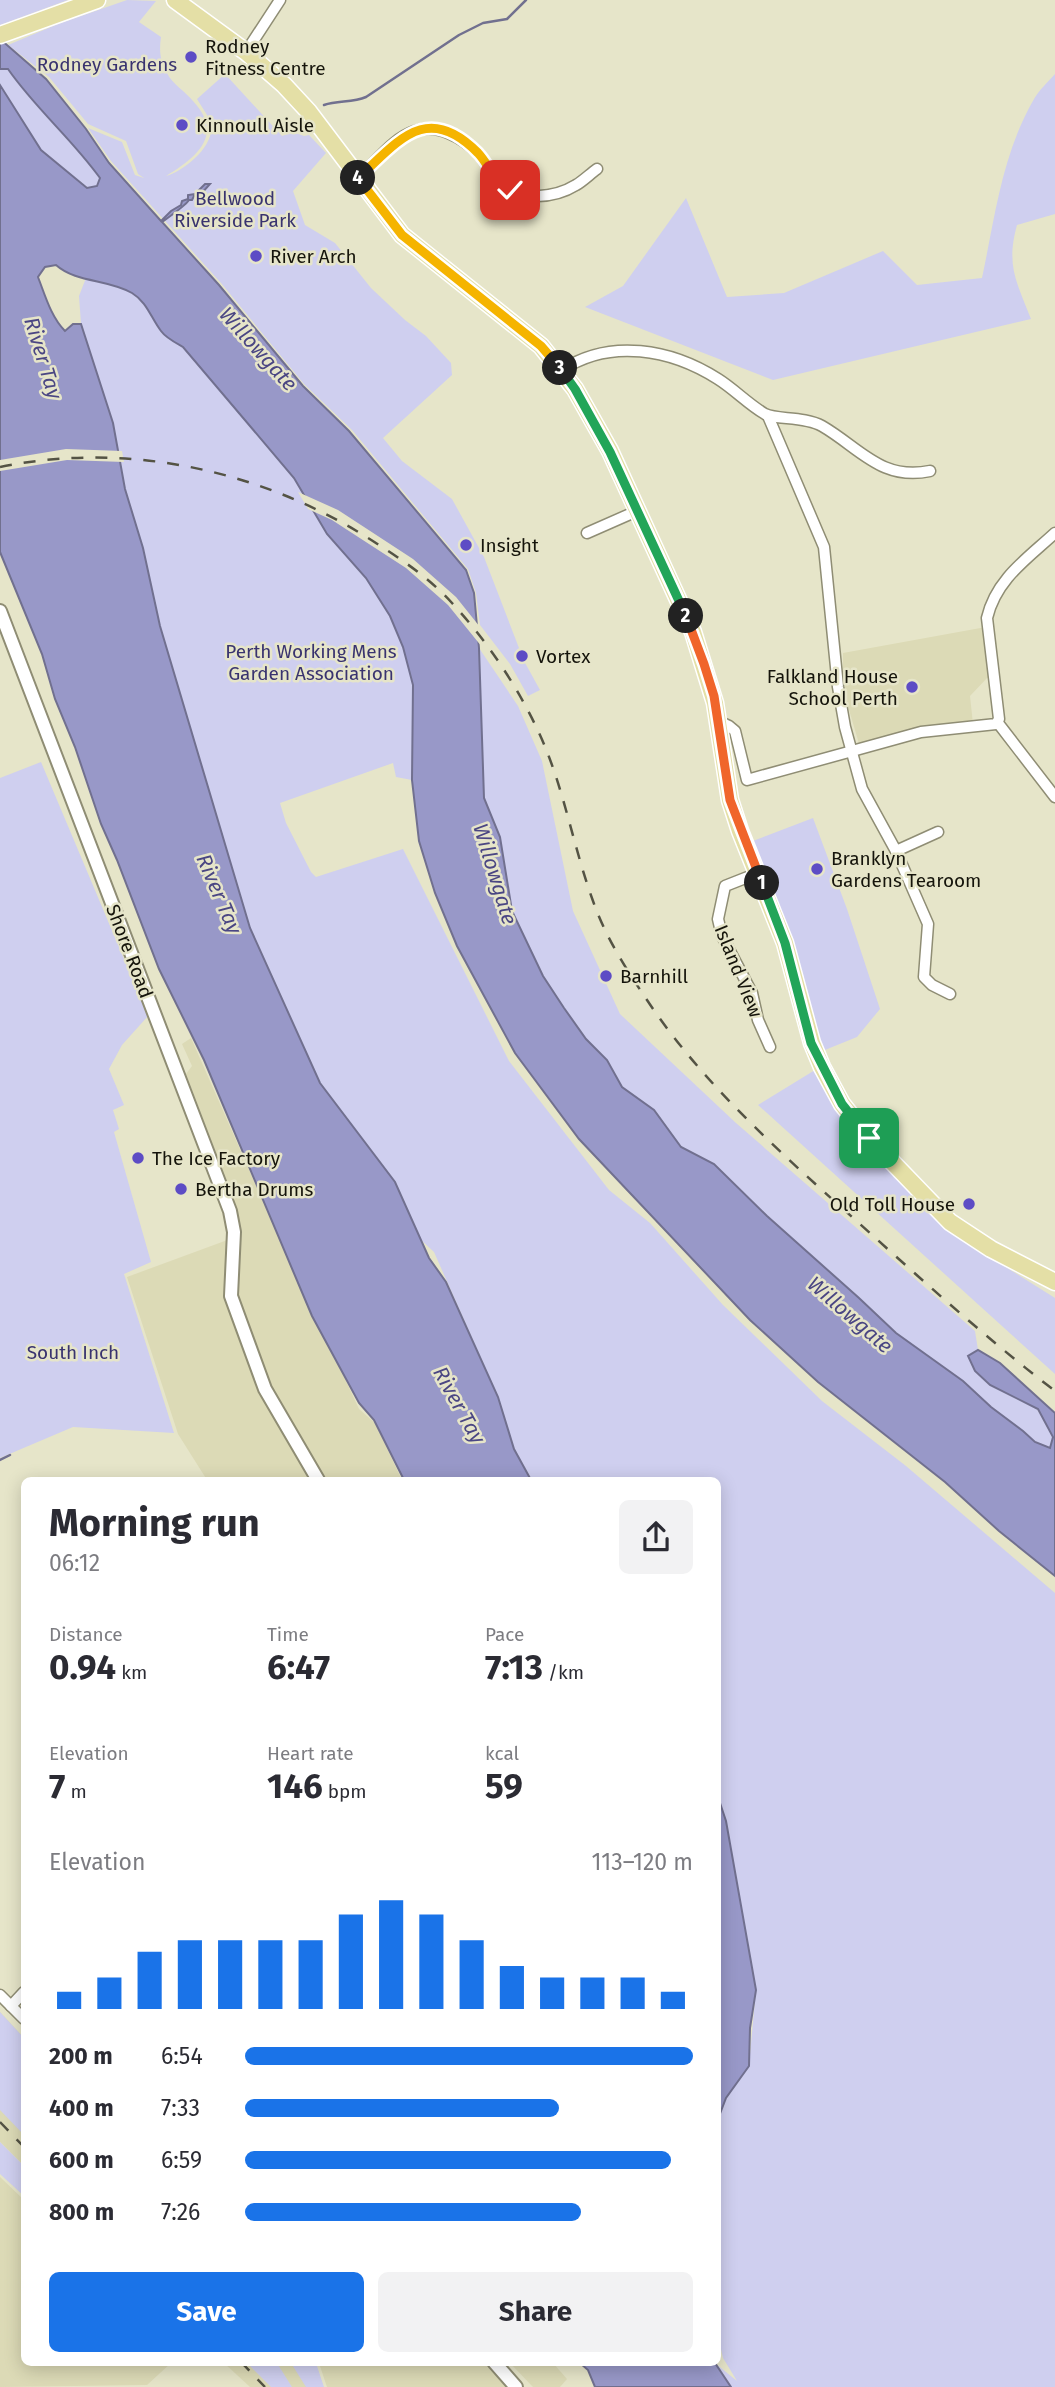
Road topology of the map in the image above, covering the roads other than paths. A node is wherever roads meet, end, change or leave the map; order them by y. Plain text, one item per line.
1 (97, 0) edge
2 (175, 0) edge
3 (280, 0) edge
4 (0, 35) edge
5 (246, 52) junction
6 (597, 169) dead end
7 (358, 178) junction
8 (562, 370) junction
9 (768, 416) junction
10 (930, 471) dead end
11 (637, 511) junction
12 (587, 533) dead end
13 (1055, 533) edge
14 (0, 611) edge
15 (719, 722) junction
16 (998, 723) junction
17 (852, 752) junction
18 (1055, 797) edge
19 (938, 832) dead end
20 (896, 851) junction
21 (758, 873) junction
22 (950, 994) dead end
23 (770, 1047) dead end
24 (1055, 1282) edge
25 (316, 1477) edge
26 (0, 1995) edge
27 (21, 1995) edge
28 (11, 2006) junction
29 (21, 2017) edge
30 (498, 2366) edge
31 (516, 2387) edge

1 - 4 main road
2 - 5 main road
3 - 5 street
5 - 7 main road
6 - 7 street
7 - 8 main road
8 - 9 street
8 - 11 main road
9 - 10 street
9 - 17 street
11 - 12 street
11 - 15 main road
13 - 16 street
14 - 25 street, Shore Road
15 - 17 street
15 - 21 main road
16 - 17 street
16 - 18 street
17 - 20 street
19 - 20 street
20 - 22 street
21 - 23 street, Island View
21 - 24 main road
26 - 28 street
27 - 28 street
28 - 29 street
30 - 31 street

